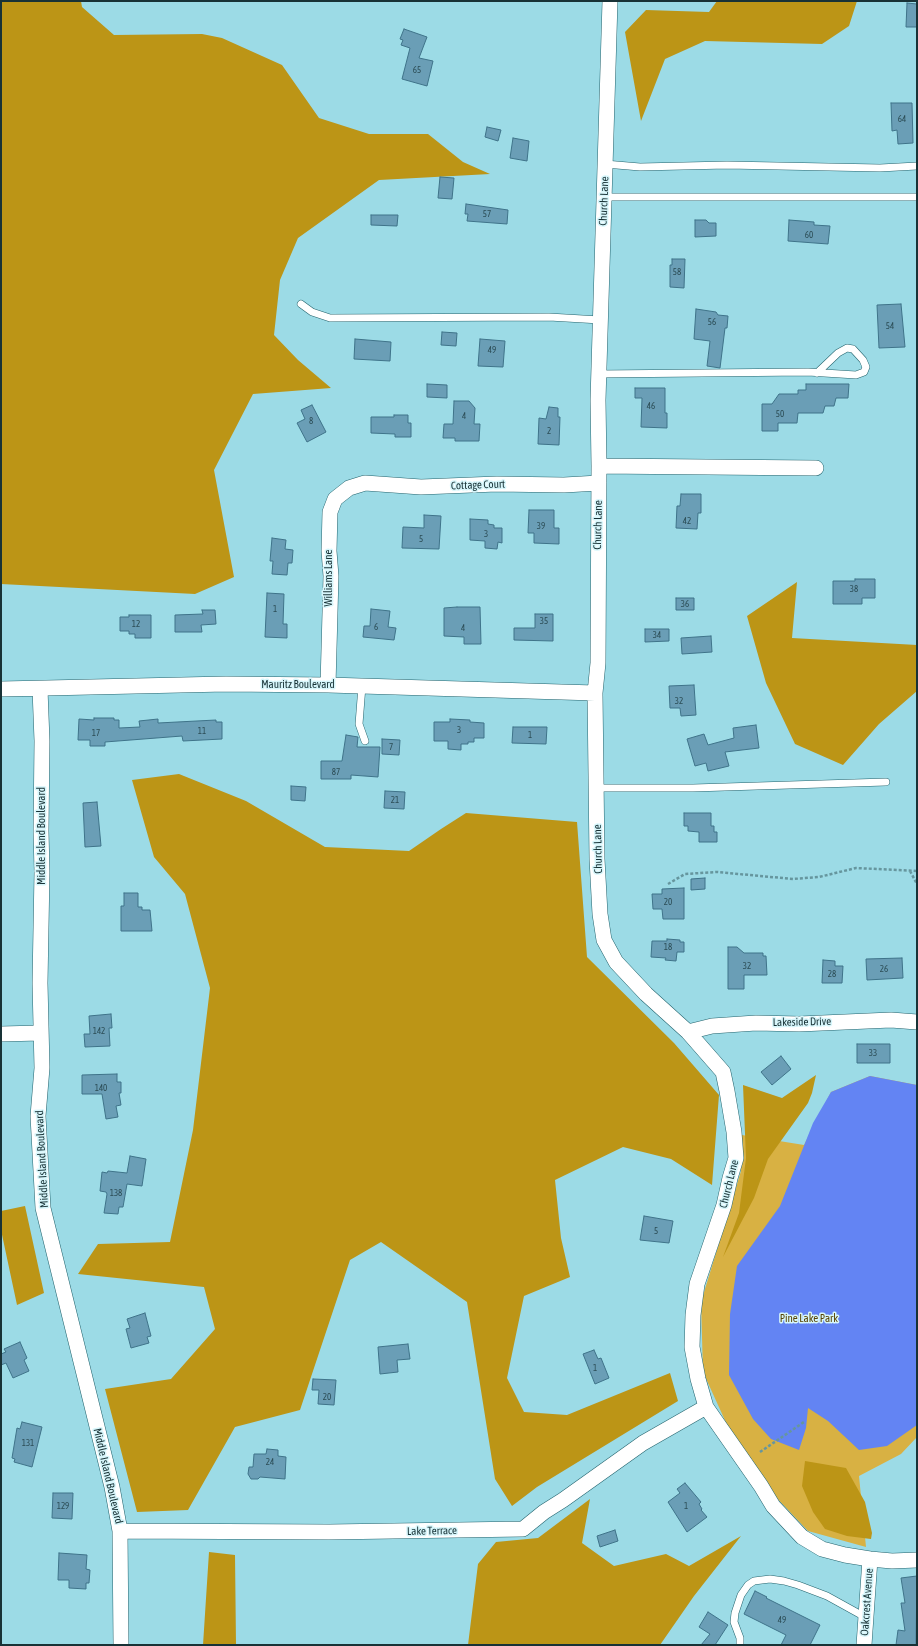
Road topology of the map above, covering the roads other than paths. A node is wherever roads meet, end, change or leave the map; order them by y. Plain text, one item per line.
1 (610, 1) edge
2 (605, 164) junction
3 (917, 166) edge
4 (604, 197) junction
5 (917, 197) edge
6 (301, 304) dead end
7 (600, 320) junction
8 (818, 372) junction
9 (599, 374) junction
10 (599, 466) junction
11 (816, 468) dead end
12 (599, 483) junction
13 (358, 485) joint
14 (328, 685) junction
15 (362, 686) junction
16 (1, 689) edge
17 (40, 689) junction
18 (595, 693) junction
19 (365, 741) dead end
20 (886, 782) dead end
21 (597, 788) junction
22 (917, 1022) edge
23 (688, 1032) junction
24 (40, 1033) junction
25 (1, 1034) edge
26 (706, 1406) junction
27 (120, 1531) junction
28 (870, 1559) junction
29 (917, 1560) edge
30 (865, 1617) junction
31 (121, 1645) edge
32 (740, 1645) edge
33 (864, 1645) edge

1 - 2 street, Church Lane
2 - 3 lane
2 - 4 street, Church Lane
4 - 5 lane
4 - 7 street, Church Lane
6 - 7 lane
7 - 9 street, Church Lane
8 - 8 lane
8 - 9 lane
9 - 10 street, Church Lane
10 - 11 street
10 - 12 street, Church Lane
12 - 13 street, Cottage Court
12 - 18 street, Church Lane
13 - 14 street, Williams Lane
14 - 15 street, Mauritz Boulevard
14 - 17 street, Mauritz Boulevard
15 - 18 street, Mauritz Boulevard
15 - 19 lane
16 - 17 street, Mauritz Boulevard
17 - 24 street, Middle Island Boulevard
18 - 21 street, Church Lane
20 - 21 lane
21 - 23 street, Church Lane
22 - 23 street, Lakeside Drive
23 - 26 street, Church Lane
24 - 25 street
24 - 27 street, Middle Island Boulevard
26 - 27 street, Lake Terrace
26 - 28 street, Church Lane
27 - 31 street, Middle Island Boulevard
28 - 29 street, Church Lane
28 - 30 street, Oakcrest Avenue
30 - 32 lane
30 - 33 street, Oakcrest Avenue

